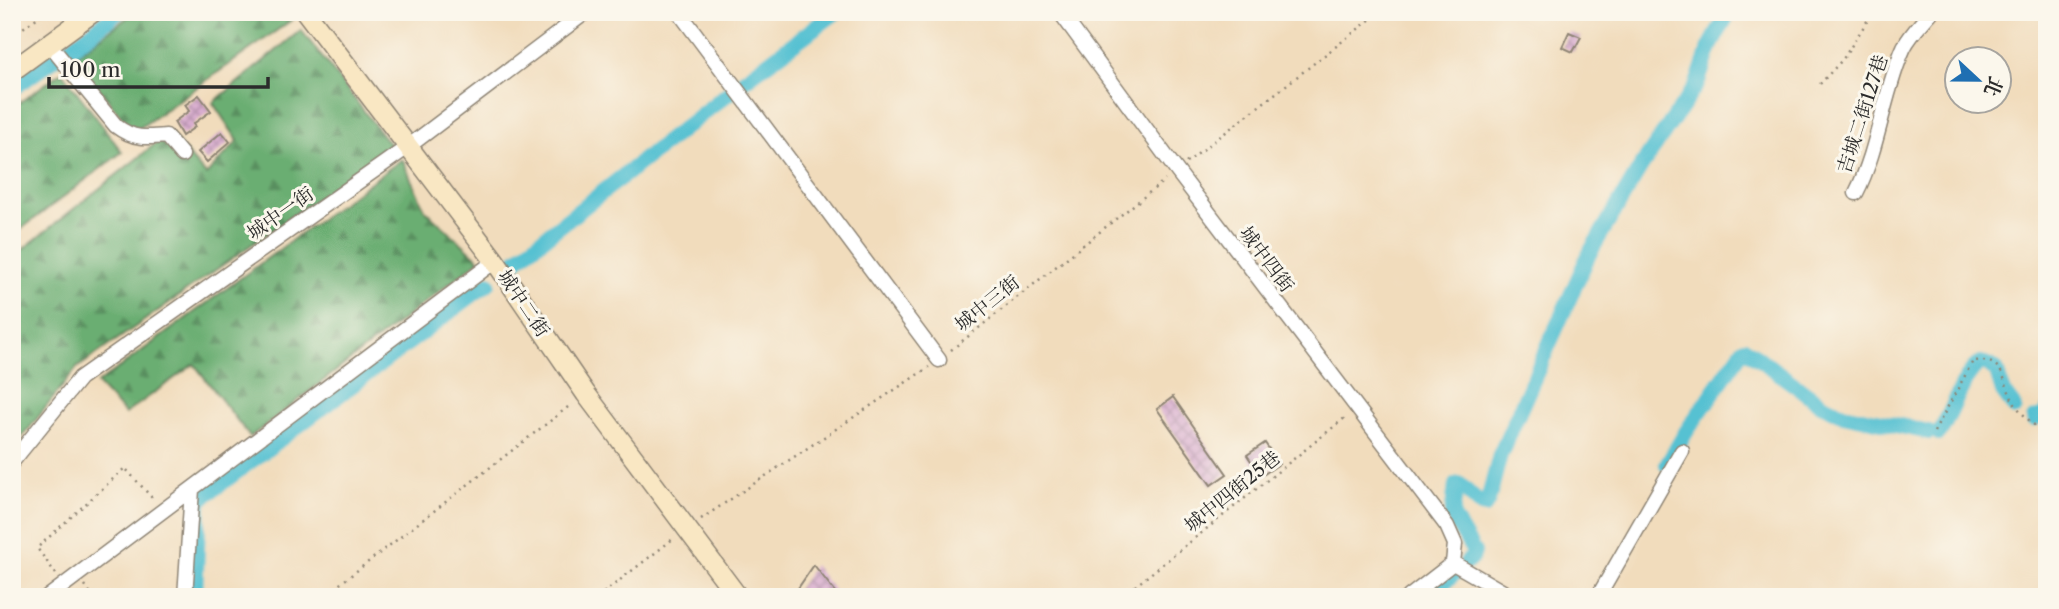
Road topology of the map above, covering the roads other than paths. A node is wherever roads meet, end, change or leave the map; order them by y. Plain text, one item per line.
1 (93, 12) edge
2 (306, 12) edge
3 (586, 12) edge
4 (679, 12) edge
5 (1060, 12) edge
6 (1931, 12) edge
7 (49, 44) junction
8 (12, 71) edge
9 (409, 146) junction
10 (181, 155) dead end
11 (1856, 193) dead end
12 (495, 261) junction
13 (939, 360) road end
14 (1682, 451) dead end
15 (12, 462) edge
16 (192, 488) junction
17 (1453, 563) junction
18 (48, 597) edge
19 (185, 597) edge
20 (738, 597) edge
21 (1409, 597) edge
22 (1511, 597) edge
23 (1598, 597) edge

1 - 7 street
2 - 9 street, 城中二街
3 - 9 street, 城中一街
4 - 13 street
5 - 17 street, 城中四街
6 - 11 street, 吉城二街127巷
7 - 8 street
7 - 10 street
9 - 12 street, 城中二街
9 - 15 street, 城中一街
12 - 16 street
12 - 20 street, 城中二街
14 - 23 street
16 - 18 street
16 - 19 street
17 - 21 street
17 - 22 street

